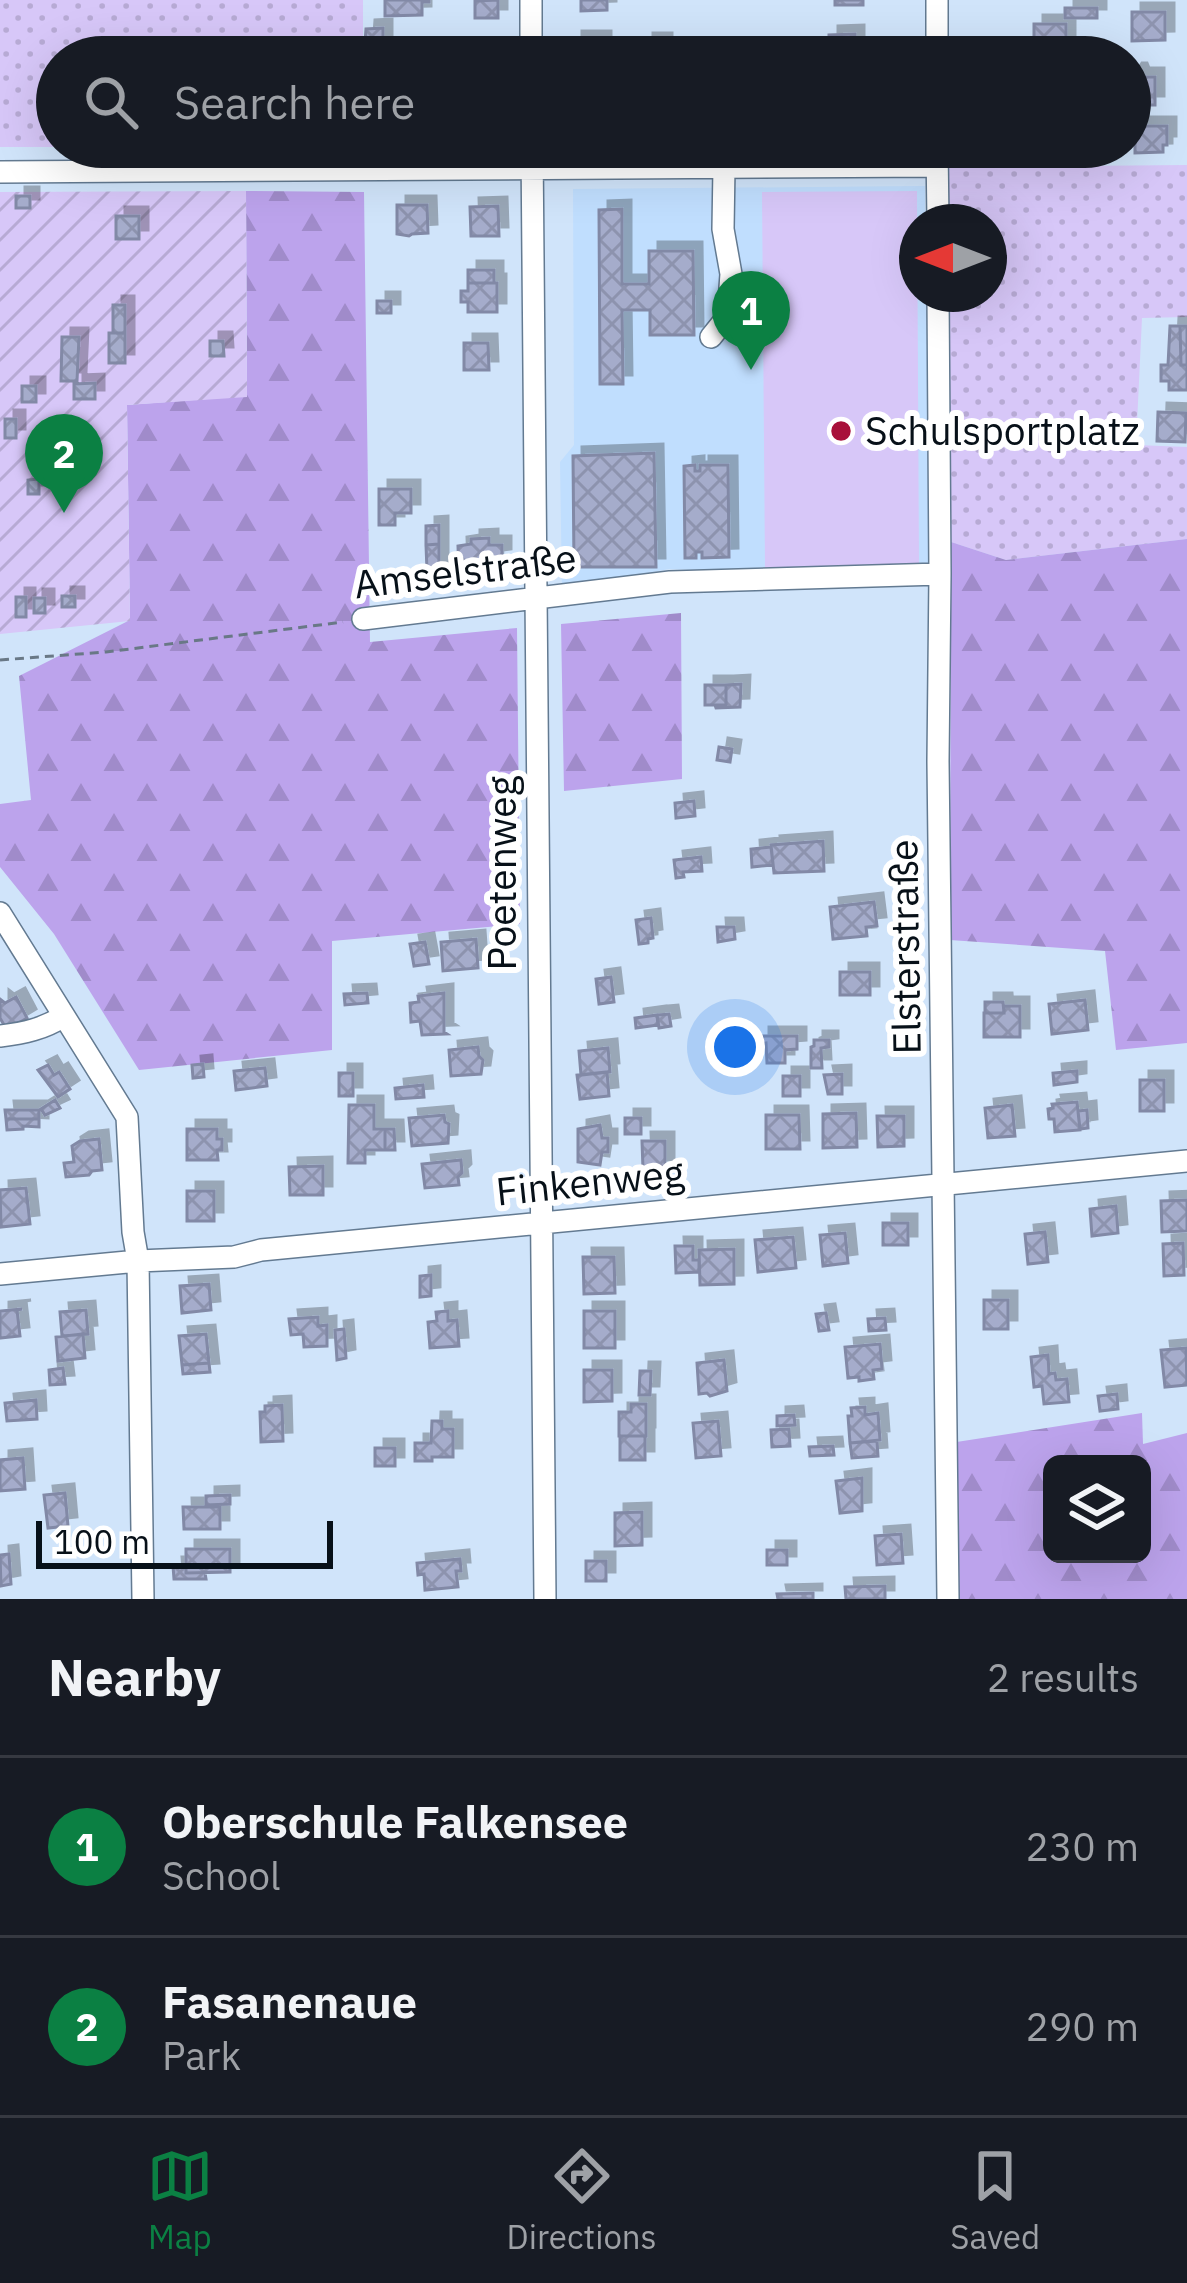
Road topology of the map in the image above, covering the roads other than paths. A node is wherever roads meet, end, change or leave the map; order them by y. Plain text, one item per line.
1 (531, 0) edge
2 (937, 0) edge
3 (531, 36) edge
4 (937, 36) edge
5 (152, 168) edge
6 (532, 168) edge
7 (724, 168) edge
8 (937, 168) edge
9 (0, 172) edge
10 (938, 204) edge
11 (938, 312) edge
12 (710, 337) dead end
13 (940, 574) junction
14 (536, 599) junction
15 (363, 619) road end
16 (0, 913) edge
17 (64, 1016) junction
18 (0, 1036) edge
19 (1187, 1161) edge
20 (944, 1184) junction
21 (540, 1223) junction
22 (138, 1261) junction
23 (0, 1274) edge
24 (143, 1599) edge
25 (545, 1599) edge
26 (948, 1599) edge

1 - 3 street
2 - 4 street
5 - 9 street
6 - 14 street, Poetenweg
7 - 12 street
8 - 10 street
11 - 13 street, Elsterstraße
13 - 14 street, Amselstraße
13 - 20 street, Elsterstraße
14 - 15 street, Amselstraße
14 - 21 street, Poetenweg
16 - 17 street
17 - 18 street
17 - 22 street
19 - 20 street, Finkenweg
20 - 21 street, Finkenweg
20 - 26 street, Elsterstraße
21 - 22 street, Finkenweg
21 - 25 street, Poetenweg
22 - 23 street, Finkenweg
22 - 24 street

